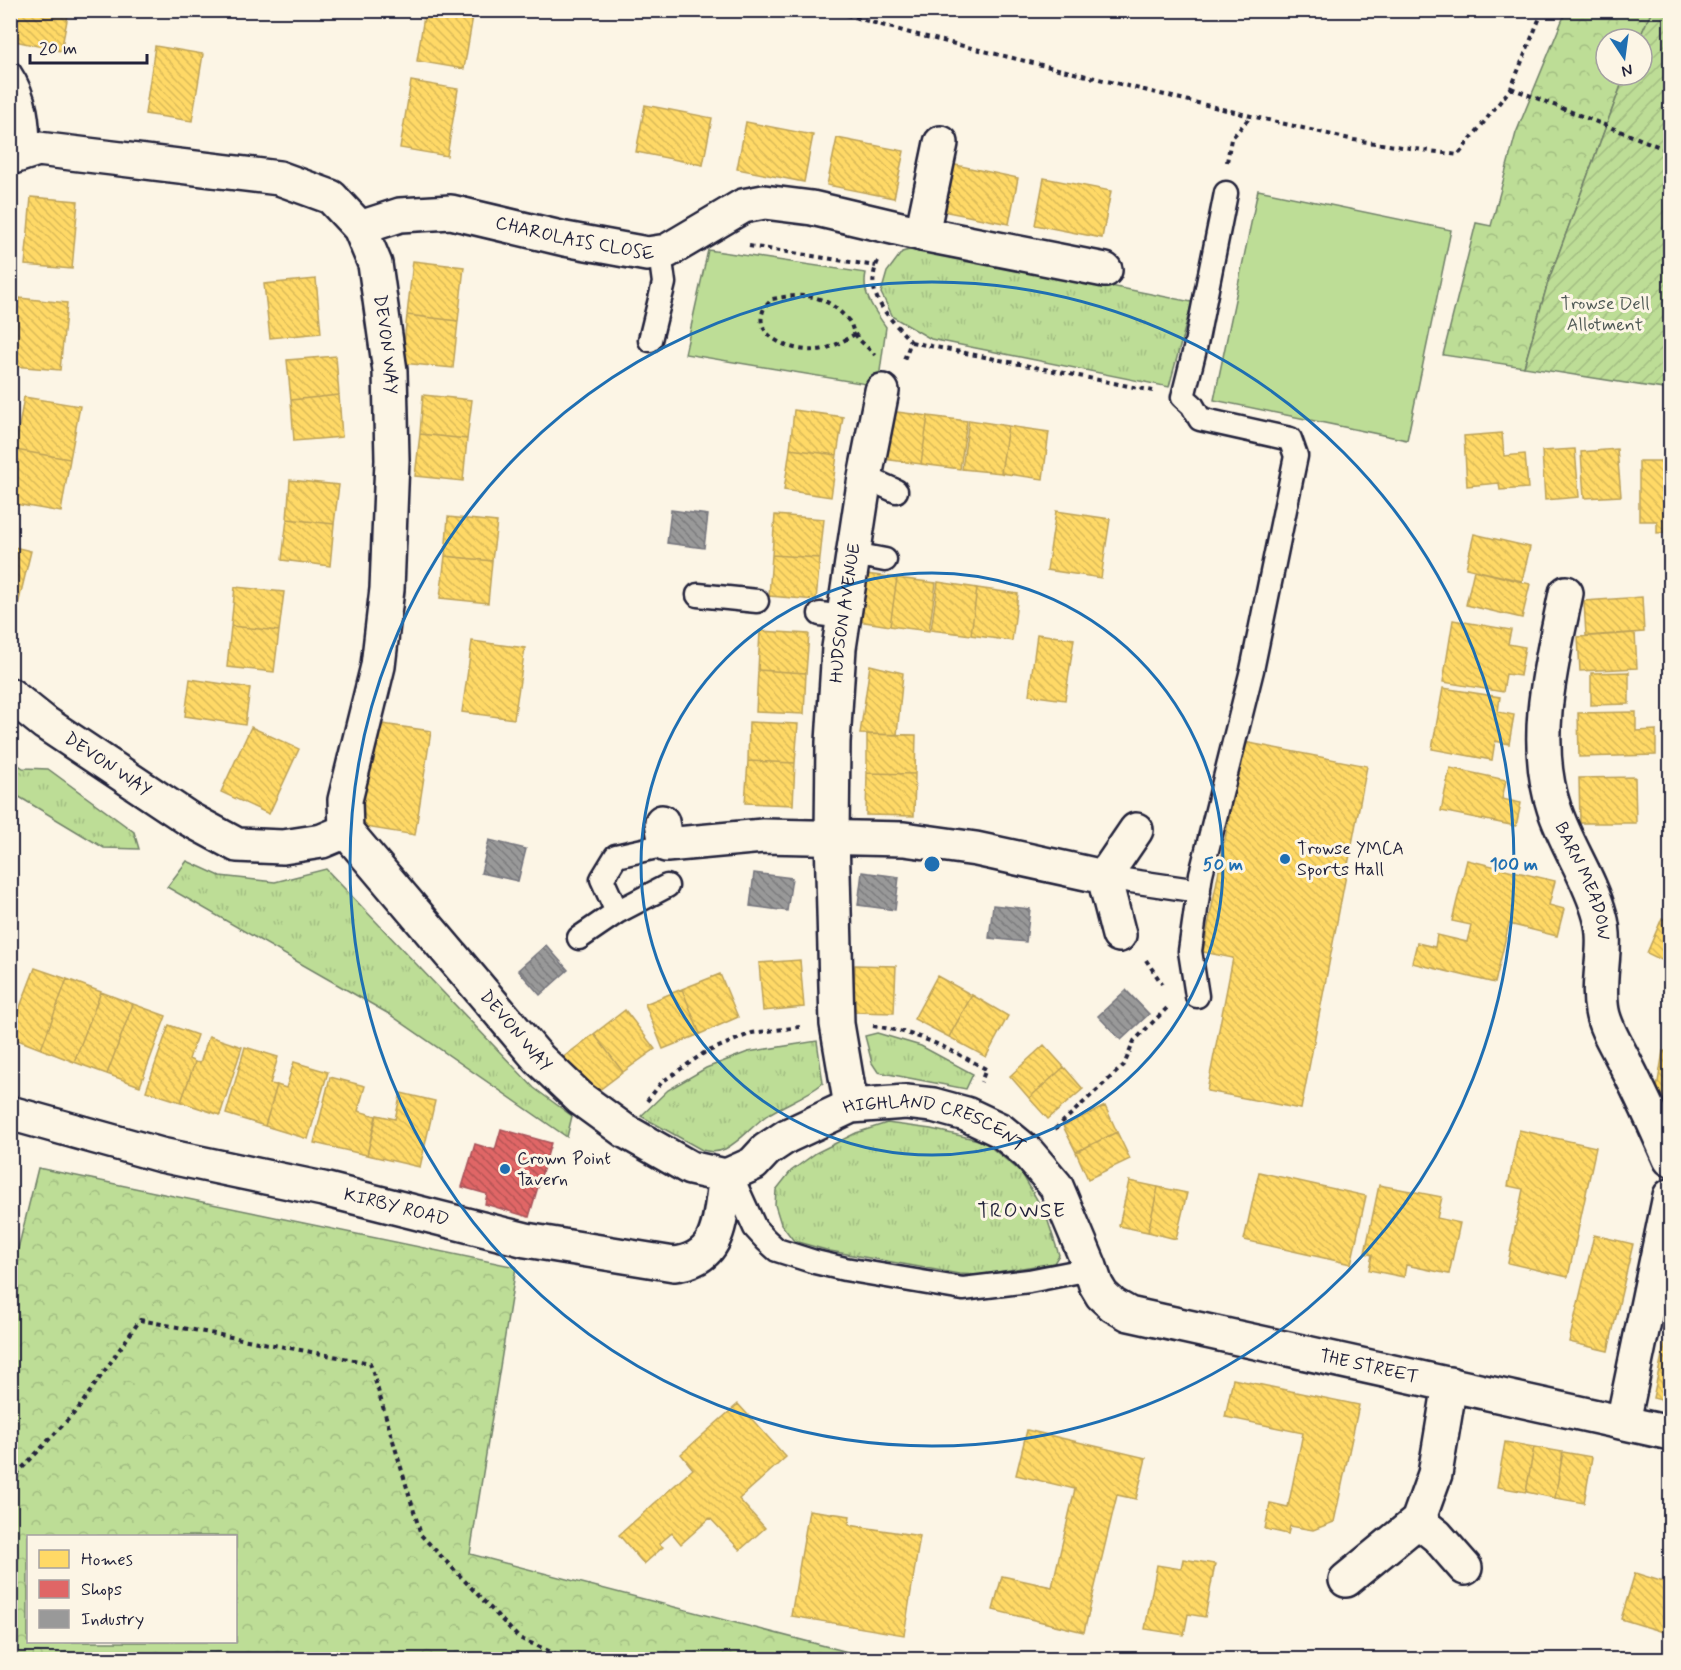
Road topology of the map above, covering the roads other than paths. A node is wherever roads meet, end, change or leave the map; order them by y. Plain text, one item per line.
1 (10, 74) edge
2 (941, 143) dead end
3 (20, 155) edge
4 (1226, 193) road end
5 (360, 228) junction
6 (922, 234) junction
7 (660, 253) junction
8 (1105, 270) dead end
9 (650, 340) dead end
10 (882, 391) road end
11 (865, 477) junction
12 (896, 491) dead end
13 (1566, 593) dead end
14 (698, 595) dead end
15 (757, 601) dead end
16 (10, 695) edge
17 (1136, 830) dead end
18 (346, 831) junction
19 (664, 833) joint
20 (832, 836) junction
21 (1104, 877) junction
22 (667, 886) dead end
23 (1198, 891) junction
24 (617, 912) junction
25 (1119, 936) road end
26 (579, 938) dead end
27 (1197, 996) dead end
28 (851, 1106) junction
29 (10, 1113) edge
30 (1671, 1159) edge
31 (729, 1176) junction
32 (1671, 1196) edge
33 (1090, 1267) junction
34 (1450, 1384) junction
35 (1623, 1422) junction
36 (1671, 1433) edge
37 (1418, 1521) junction
38 (1465, 1568) dead end
39 (1346, 1580) dead end

1 - 3 lane
2 - 6 street
3 - 5 street, DEVON WAY
4 - 23 lane
5 - 7 street, CHAROLAIS CLOSE
5 - 18 street, DEVON WAY
6 - 7 street, CHAROLAIS CLOSE
6 - 8 street, CHAROLAIS CLOSE
7 - 9 lane
10 - 11 street, HUDSON AVENUE
11 - 12 lane
11 - 20 street, HUDSON AVENUE
13 - 30 street, BARN MEADOW
14 - 15 lane
16 - 18 street, DEVON WAY
17 - 21 street
18 - 31 street, DEVON WAY
19 - 20 street
19 - 24 lane
20 - 21 street
20 - 28 street, HUDSON AVENUE
21 - 23 lane
21 - 25 street
22 - 24 lane
23 - 27 lane
24 - 26 lane
28 - 31 street, HIGHLAND CRESCENT
28 - 33 street, HIGHLAND CRESCENT
29 - 31 street, KIRBY ROAD
31 - 33 lane
32 - 35 street
33 - 34 street, THE STREET
34 - 35 street, THE STREET
34 - 37 street
35 - 36 street, THE STREET
37 - 38 street
37 - 39 street

